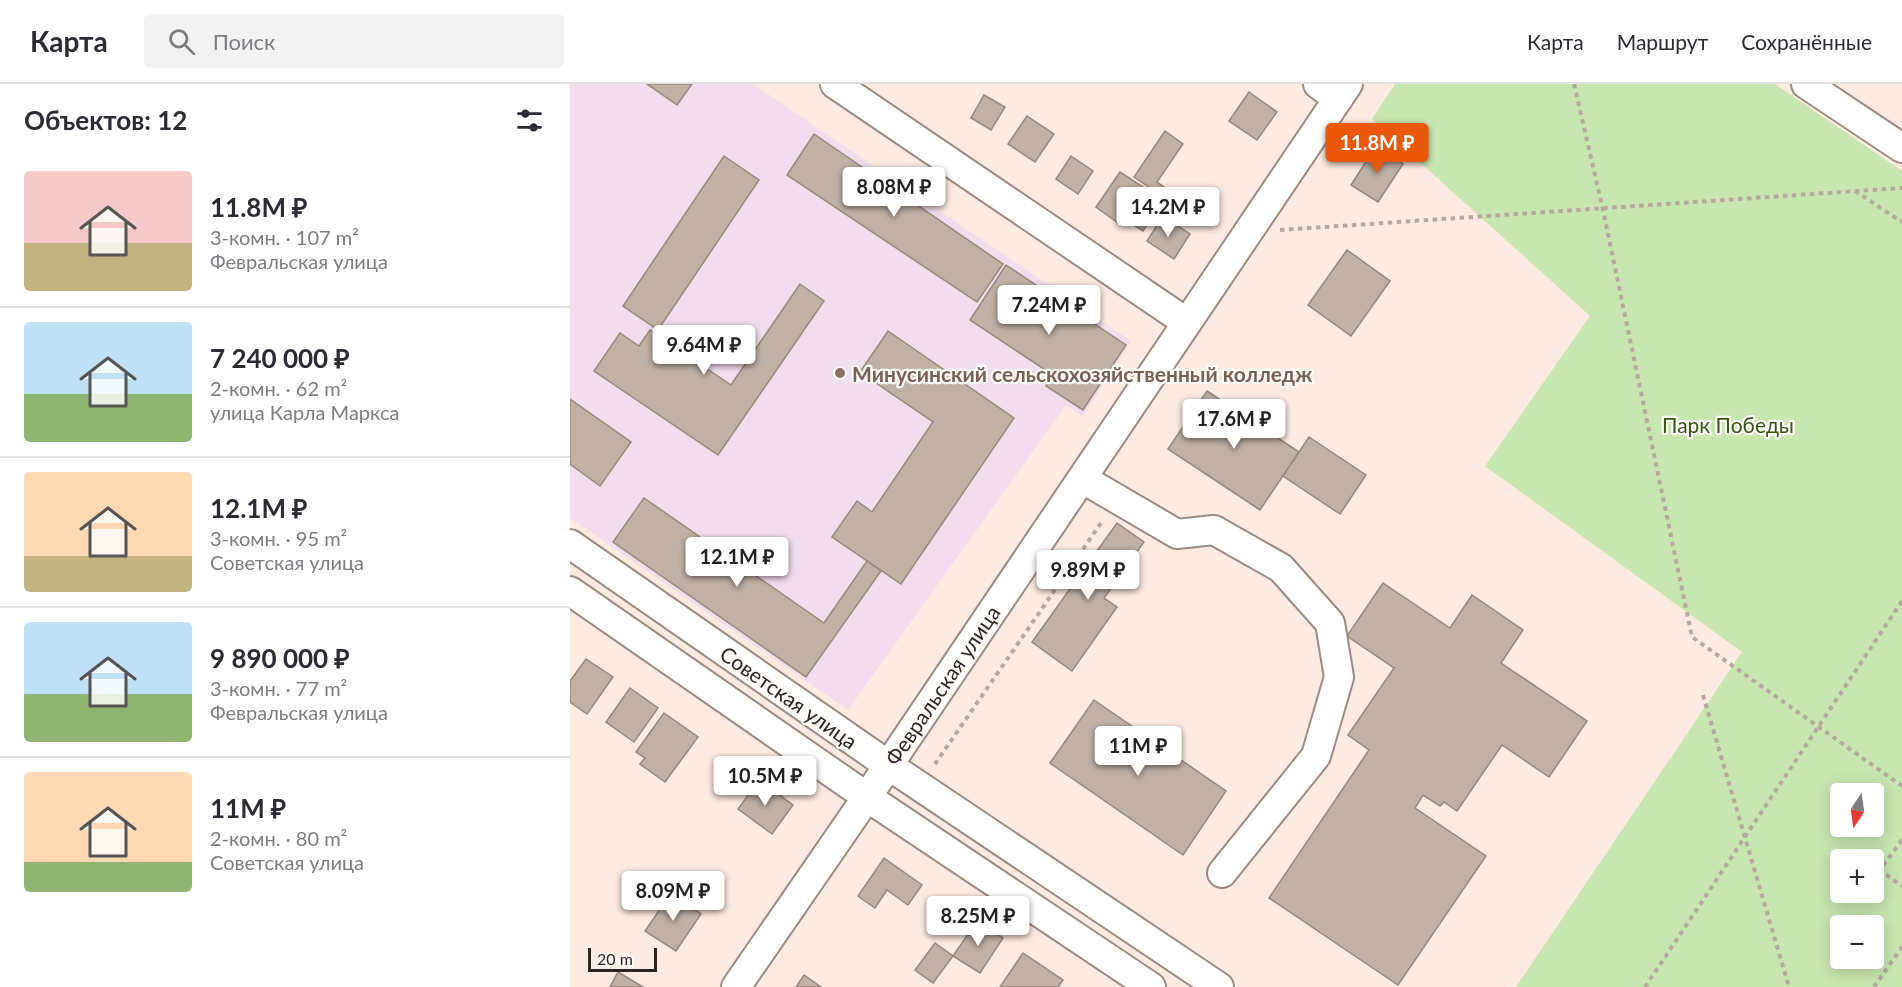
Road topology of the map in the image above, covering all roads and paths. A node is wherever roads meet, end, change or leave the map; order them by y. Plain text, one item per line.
1 (836, 84) edge
2 (1574, 84) edge
3 (1806, 84) edge
4 (1334, 89) edge
5 (1902, 148) edge
6 (1902, 188) edge
7 (1854, 191) junction
8 (1603, 210) junction
9 (1902, 222) edge
10 (1271, 231) dead end
11 (1186, 322) junction
12 (1083, 478) junction
13 (1104, 520) dead end
14 (570, 544) edge
15 (570, 591) edge
16 (1902, 601) edge
17 (1702, 695) dead end
18 (935, 764) dead end
19 (888, 765) junction
20 (1902, 786) edge
21 (867, 797) junction
22 (1902, 840) edge
23 (1222, 873) dead end
24 (1902, 886) edge
25 (1902, 948) edge
26 (736, 987) edge
27 (1151, 987) edge
28 (1219, 987) edge
29 (1645, 987) edge
30 (1789, 987) edge
31 (1874, 987) edge

1 - 11 street
2 - 8 path
3 - 5 street
4 - 11 street, Февральская улица
6 - 7 path
7 - 8 path
7 - 9 path
8 - 10 path
8 - 20 path
11 - 12 street, Февральская улица
12 - 19 street, Февральская улица
12 - 23 street
13 - 18 path
14 - 19 street, Советская улица
15 - 21 street, Советская улица
16 - 29 path
17 - 30 path
19 - 21 street, Февральская улица
19 - 28 street, Советская улица
21 - 26 street, Февральская улица
21 - 27 street, Советская улица
22 - 24 path
25 - 31 path

